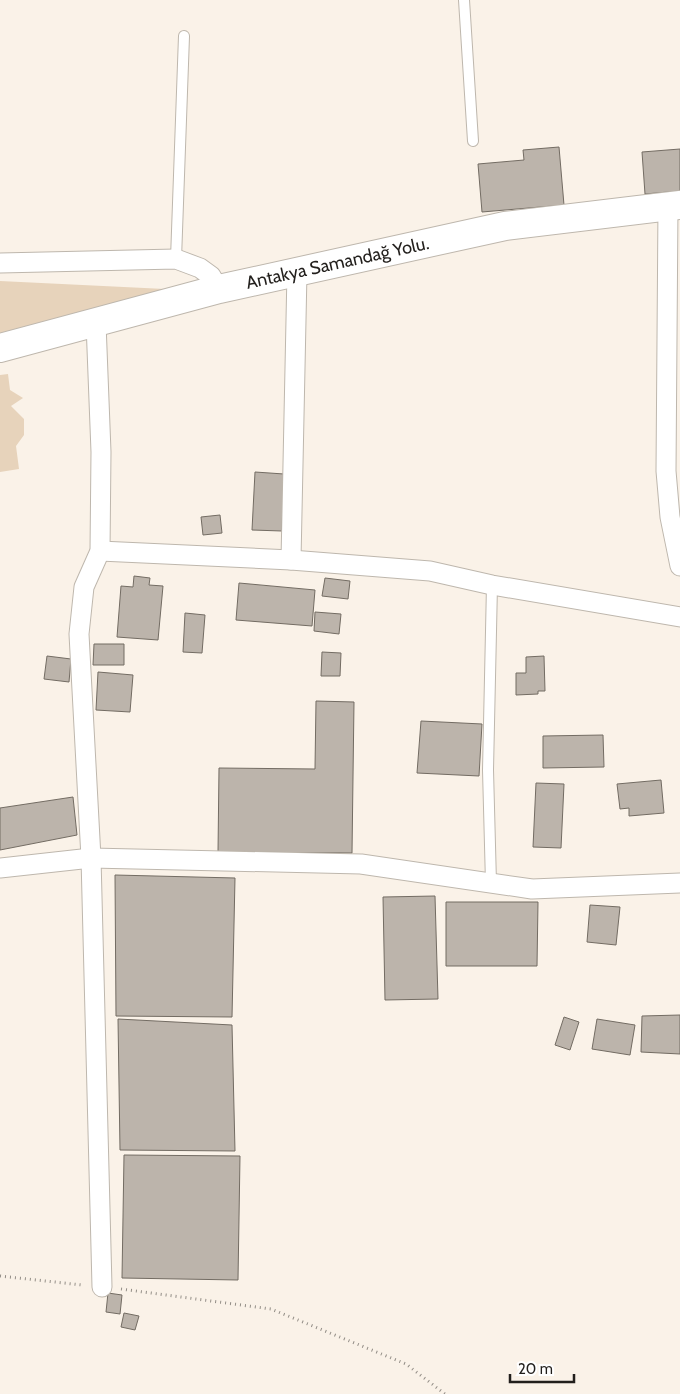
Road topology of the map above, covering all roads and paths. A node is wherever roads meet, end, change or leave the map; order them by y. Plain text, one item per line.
1 (464, 0) edge
2 (184, 36) dead end
3 (474, 141) dead end
4 (674, 206) edge
5 (176, 259) junction
6 (0, 263) edge
7 (298, 272) junction
8 (219, 289) junction
9 (96, 323) junction
10 (0, 348) edge
11 (675, 517) edge
12 (100, 551) junction
13 (291, 560) junction
14 (680, 566) edge
15 (492, 585) junction
16 (680, 617) edge
17 (91, 858) junction
18 (0, 868) edge
19 (680, 882) edge
20 (491, 883) junction
21 (0, 1276) edge
22 (102, 1287) junction
23 (445, 1394) edge

1 - 3 lane
2 - 5 lane
4 - 7 street, Antakya Samandağ Yolu.
4 - 11 street
5 - 6 street
5 - 8 street
7 - 8 street, Antakya Samandağ Yolu.
7 - 13 street
8 - 9 street, Antakya Samandağ Yolu.
9 - 10 street, Antakya Samandağ Yolu.
9 - 12 street
11 - 14 street
12 - 13 street
12 - 17 street
13 - 15 street
15 - 16 street
15 - 20 lane
17 - 18 street
17 - 20 street
17 - 22 street
19 - 20 street
21 - 22 path
22 - 23 path

